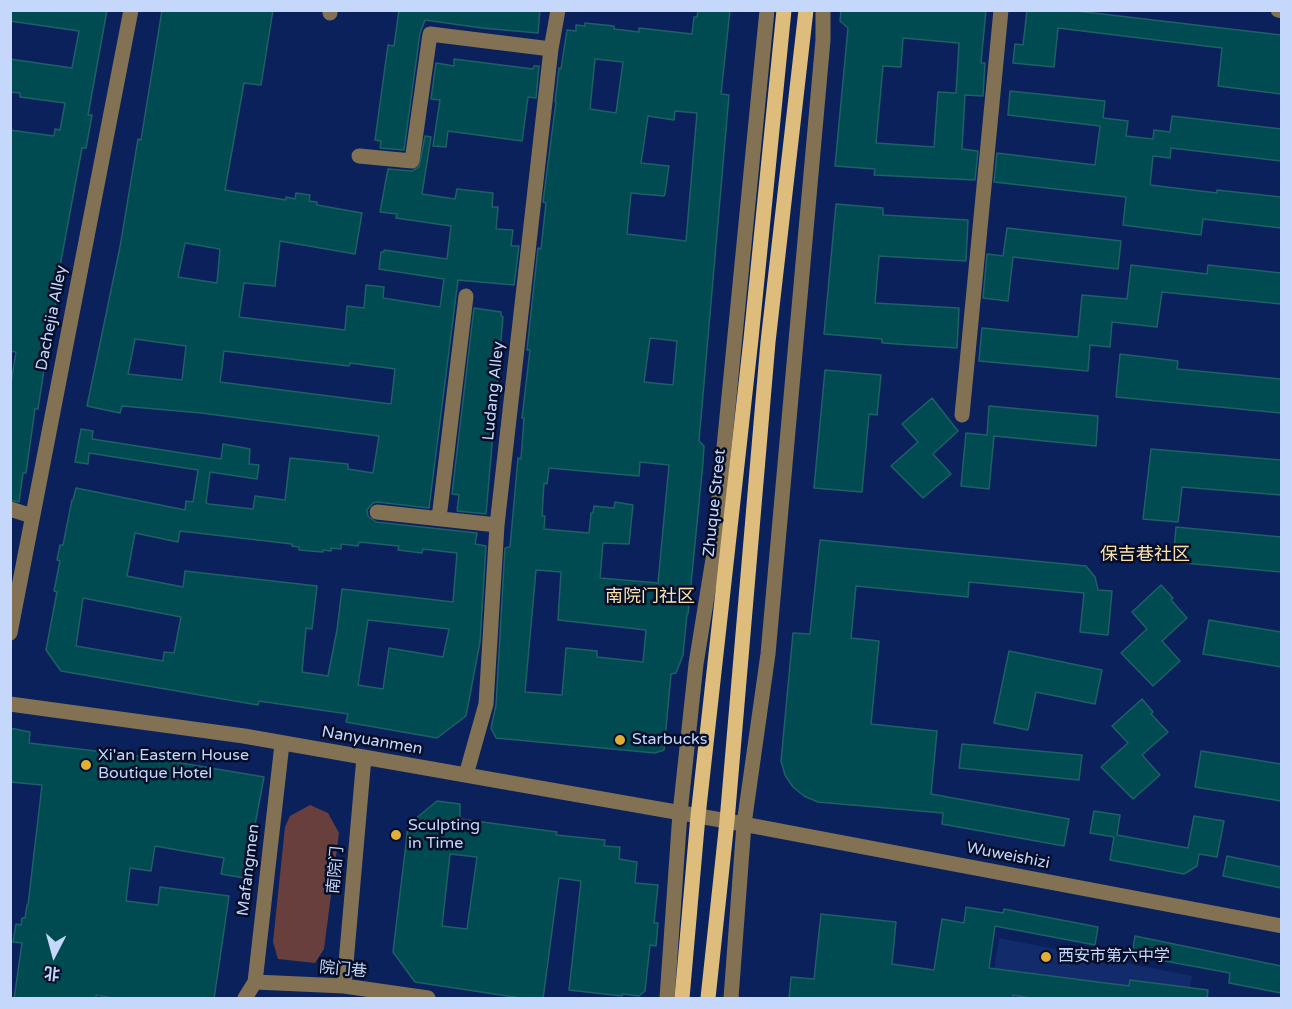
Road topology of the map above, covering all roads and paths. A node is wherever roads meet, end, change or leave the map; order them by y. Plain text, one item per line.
1 (130, 10) edge
2 (558, 10) edge
3 (767, 10) edge
4 (784, 10) edge
5 (806, 10) edge
6 (822, 10) edge
7 (1001, 10) edge
8 (551, 49) junction
9 (358, 156) dead end
10 (466, 296) dead end
11 (962, 415) dead end
12 (10, 509) edge
13 (376, 512) dead end
14 (32, 516) junction
15 (439, 518) junction
16 (497, 525) junction
17 (10, 633) edge
18 (10, 704) edge
19 (282, 744) junction
20 (364, 757) junction
21 (466, 775) junction
22 (680, 813) junction
23 (698, 816) junction
24 (727, 821) junction
25 (744, 824) junction
26 (1281, 926) edge
27 (255, 982) junction
28 (344, 986) junction
29 (245, 999) edge
30 (428, 999) edge
31 (667, 999) edge
32 (682, 999) edge
33 (708, 999) edge
34 (731, 999) edge

1 - 14 street, Dachejia Alley
2 - 8 street, Ludang Alley
3 - 22 street
4 - 23 main road, Zhuque Street
5 - 24 main road
6 - 25 street
7 - 11 street
8 - 9 street
8 - 16 street, Ludang Alley
10 - 15 street
12 - 14 street
13 - 15 street
14 - 17 street, Dachejia Alley
15 - 16 street
16 - 21 street, Ludang Alley
18 - 19 street, Nanyuanmen
19 - 20 street, Nanyuanmen
19 - 27 street, Mafangmen
20 - 21 street, Nanyuanmen
20 - 28 street, 南院门
21 - 22 street, Nanyuanmen
22 - 23 street, Nanyuanmen
22 - 31 street
23 - 24 street, Nanyuanmen
23 - 32 main road, Zhuque Street
24 - 25 street, Wuweishizi
24 - 33 main road
25 - 26 street, Wuweishizi
25 - 34 street
27 - 28 street, 院门巷
27 - 29 street, Mafangmen
28 - 30 street, 院门巷

